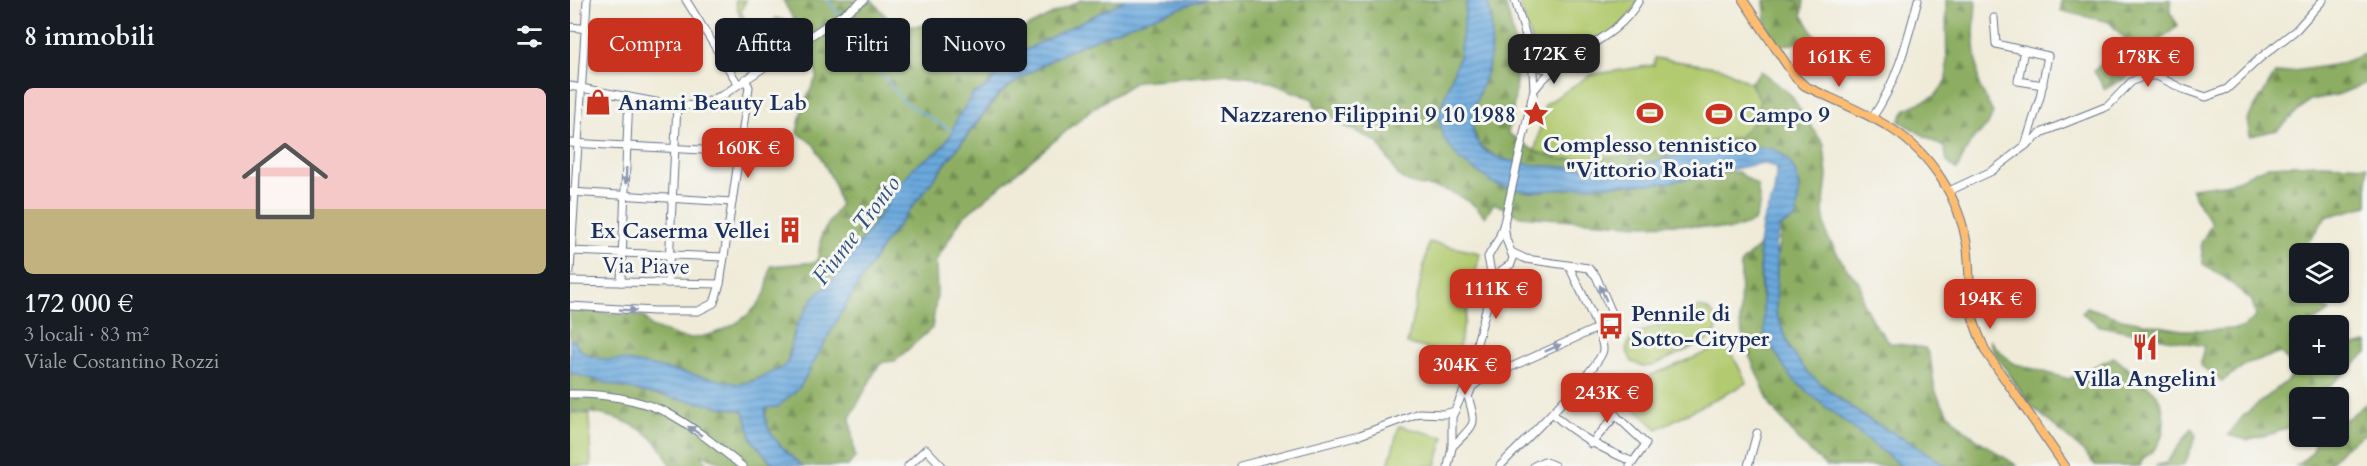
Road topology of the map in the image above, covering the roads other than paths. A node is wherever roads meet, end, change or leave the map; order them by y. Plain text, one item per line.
1 (587, 0) edge
2 (686, 0) edge
3 (864, 0) edge
4 (1515, 0) edge
5 (1639, 0) edge
6 (1743, 0) edge
7 (1918, 0) edge
8 (2323, 0) edge
9 (1994, 18) dead end
10 (570, 27) edge
11 (585, 29) junction
12 (588, 29) edge
13 (2024, 50) junction
14 (1532, 56) junction
15 (1559, 66) junction
16 (742, 81) junction
17 (2043, 85) junction
18 (570, 86) edge
19 (581, 88) junction
20 (1534, 91) junction
21 (629, 97) junction
22 (677, 106) junction
23 (1872, 118) junction
24 (574, 143) edge
25 (627, 146) junction
26 (2025, 146) junction
27 (675, 148) junction
28 (570, 150) edge
29 (740, 152) junction
30 (1949, 191) junction
31 (572, 193) edge
32 (625, 196) junction
33 (672, 198) junction
34 (732, 202) junction
35 (1504, 223) junction
36 (1493, 248) junction
37 (1510, 250) junction
38 (570, 251) edge
39 (622, 254) junction
40 (669, 255) junction
41 (724, 257) junction
42 (1526, 259) junction
43 (1490, 264) junction
44 (1511, 264) junction
45 (1569, 266) junction
46 (1502, 270) junction
47 (570, 272) edge
48 (570, 281) edge
49 (621, 282) junction
50 (668, 283) junction
51 (1493, 283) junction
52 (720, 284) junction
53 (570, 306) edge
54 (1596, 328) junction
55 (1580, 382) junction
56 (1466, 388) junction
57 (570, 394) edge
58 (1468, 397) junction
59 (1456, 411) junction
60 (1472, 411) junction
61 (1552, 413) junction
62 (1444, 414) junction
63 (1616, 415) junction
64 (1453, 423) junction
65 (1470, 428) junction
66 (1757, 434) dead end
67 (1591, 444) junction
68 (1452, 448) junction
69 (1632, 464) edge
70 (742, 466) edge
71 (908, 466) edge
72 (942, 466) edge
73 (1240, 466) edge
74 (1448, 466) edge
75 (1500, 466) edge
76 (1534, 466) edge
77 (1555, 466) edge
78 (1748, 466) edge
79 (2065, 466) edge

1 - 11 street
2 - 16 street
3 - 16 street
4 - 14 street
5 - 15 street
6 - 23 main road
7 - 23 street
8 - 26 street
9 - 13 street
10 - 11 street
11 - 12 street
11 - 19 street
13 - 17 street
13 - 17 street
14 - 15 street
14 - 20 street
15 - 20 street
16 - 22 street
16 - 29 street
17 - 26 street
18 - 19 street
19 - 21 street
19 - 24 street
20 - 35 street
21 - 22 street
21 - 25 street
22 - 27 street
23 - 30 main road
24 - 25 street
24 - 28 street
24 - 31 street
25 - 27 street
25 -> 32 street
26 - 30 street
27 - 29 street
27 - 33 street
29 - 34 street
30 - 79 main road
31 - 32 street
31 - 38 street
32 - 33 street
32 - 39 street
33 - 34 street
33 - 40 street
34 - 41 street
35 - 36 street
35 - 37 street
36 - 37 street
36 - 43 street
37 - 42 street
37 - 44 street
38 - 39 street
38 - 47 street
39 - 40 street
39 - 49 street
40 - 41 street
40 - 50 street
41 - 52 street
42 - 44 street
42 - 45 street
43 - 46 street
43 - 51 street
44 - 46 street
45 - 54 street
54 -> 45 street
46 - 51 street
48 - 49 street, Via Piave
49 - 50 street, Via Piave
50 - 52 street, Via Piave
51 - 56 street
53 -> 52 street
54 - 55 street
58 -> 54 street
55 - 61 street
55 - 63 street
56 - 58 street
56 - 59 street
70 -> 57 street
58 - 60 street
59 - 60 street
59 - 62 street
59 - 64 street
60 - 65 street
61 - 67 street
61 - 75 street
62 - 64 street
62 - 73 street
63 - 67 street
63 - 69 street
64 - 65 street
64 - 68 street
65 - 68 street
66 - 78 street
67 - 69 street
68 - 74 street
71 - 72 street
76 - 77 street

